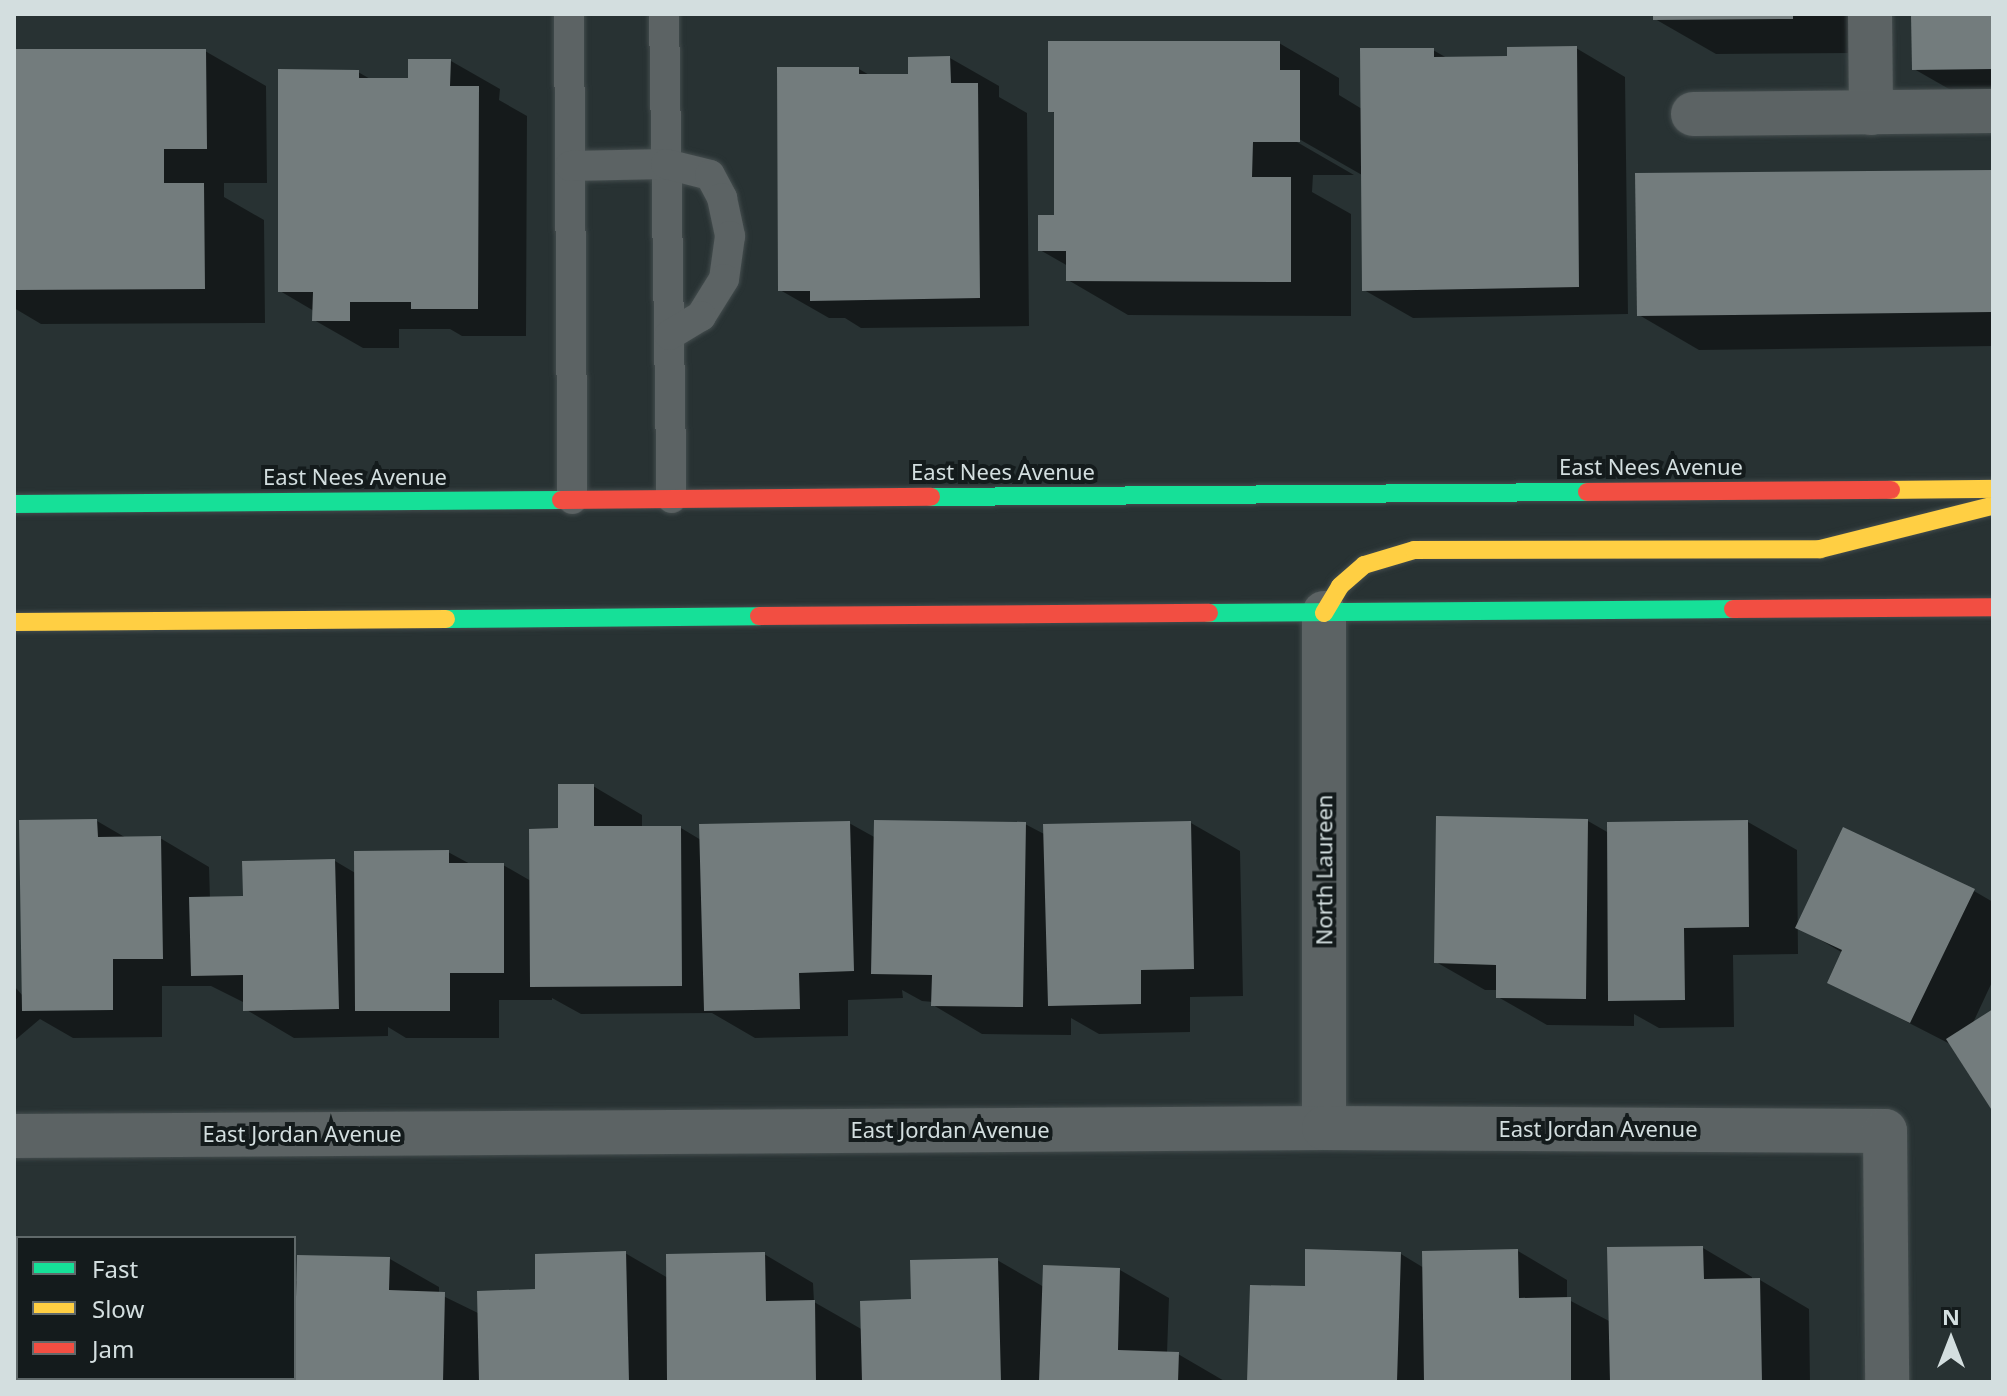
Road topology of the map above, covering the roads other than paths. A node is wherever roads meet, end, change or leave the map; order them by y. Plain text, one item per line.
1 (569, 14) edge
2 (664, 14) edge
3 (1870, 14) edge
4 (1993, 111) edge
5 (1871, 113) junction
6 (1693, 114) dead end
7 (666, 164) junction
8 (570, 166) junction
9 (669, 335) junction
10 (1993, 489) edge
11 (672, 498) junction
12 (572, 499) junction
13 (14, 504) edge
14 (1993, 505) edge
15 (1993, 607) edge
16 (1324, 613) junction
17 (14, 622) edge
18 (1324, 1128) junction
19 (14, 1136) edge
20 (1887, 1382) edge

1 - 8 lane
2 - 7 lane
3 - 5 street
4 - 5 street
5 - 6 street
7 - 8 lane
7 - 9 lane
7 - 9 lane
8 - 12 lane
9 - 11 lane
10 - 11 main road, East Nees Avenue
11 - 12 main road, East Nees Avenue
12 - 13 main road, East Nees Avenue
14 - 16 main road
15 - 16 main road
16 - 17 main road
16 - 18 street, North Laureen
18 - 19 street, East Jordan Avenue
18 - 20 street, East Jordan Avenue

